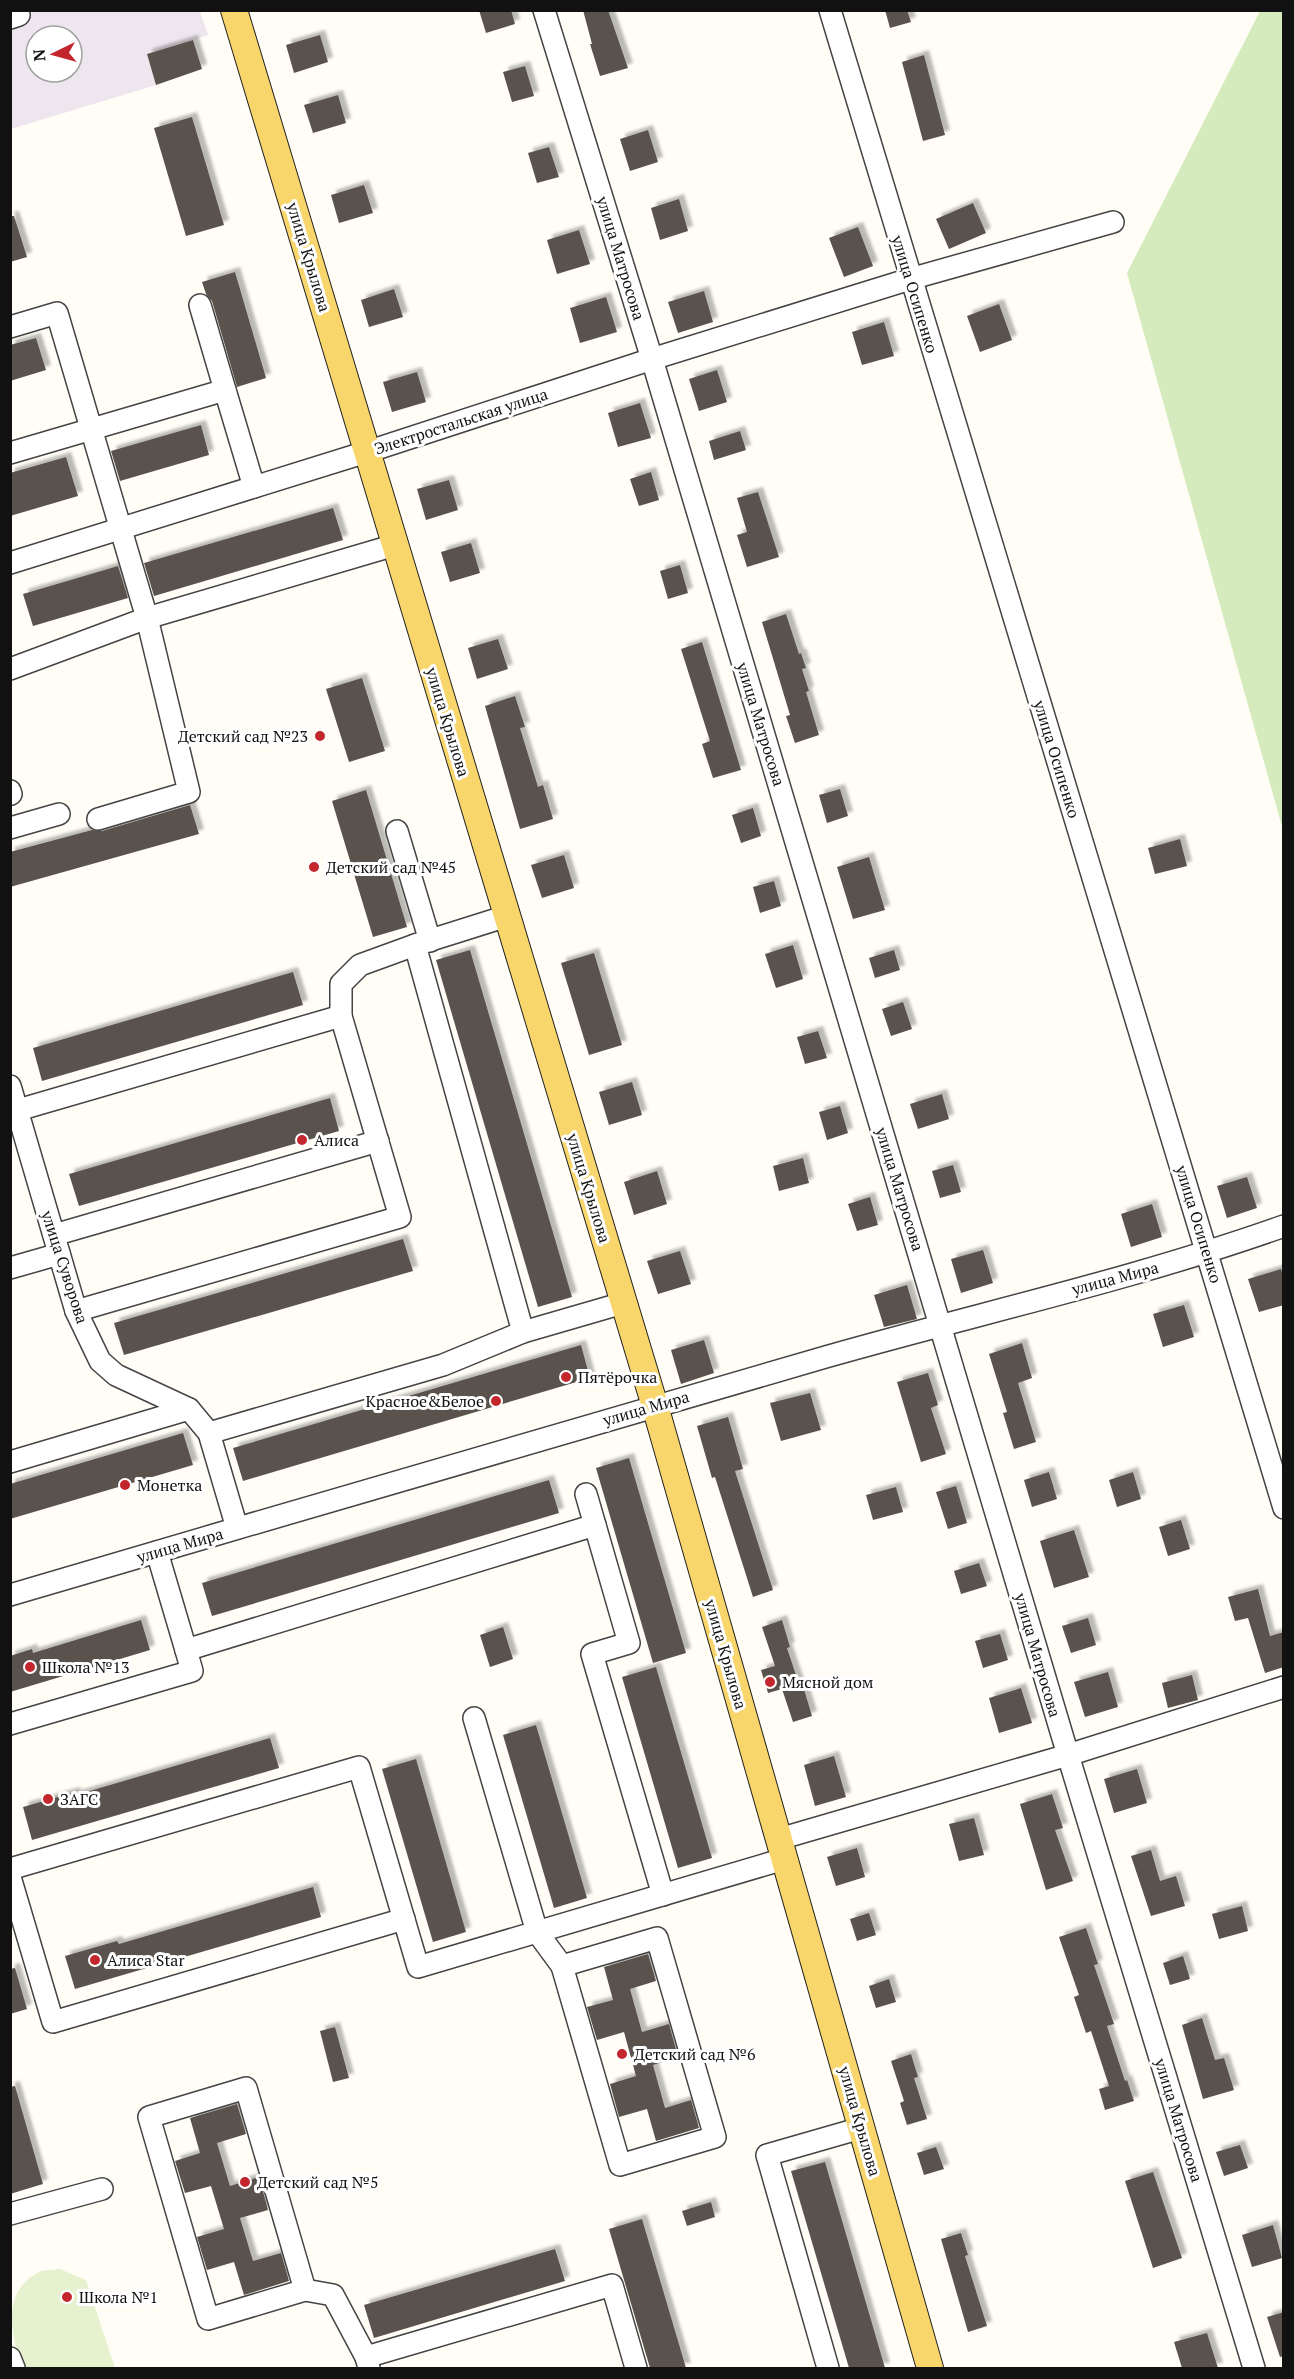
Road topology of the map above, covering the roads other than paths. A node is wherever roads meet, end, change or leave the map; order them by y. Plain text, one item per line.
1 (234, 10) edge
2 (544, 10) edge
3 (830, 10) edge
4 (1113, 222) dead end
5 (910, 279) junction
6 (200, 305) dead end
7 (10, 327) edge
8 (652, 359) junction
9 (225, 390) junction
10 (91, 429) junction
11 (367, 452) junction
12 (10, 453) edge
13 (254, 487) junction
14 (121, 528) junction
15 (395, 545) junction
16 (10, 563) edge
17 (147, 618) junction
18 (10, 669) edge
19 (59, 814) dead end
20 (98, 819) dead end
21 (10, 828) edge
22 (397, 831) dead end
23 (507, 916) junction
24 (422, 943) junction
25 (341, 1016) junction
26 (10, 1086) edge
27 (18, 1110) junction
28 (378, 1141) junction
29 (1284, 1226) edge
30 (57, 1244) junction
31 (1208, 1253) junction
32 (10, 1268) edge
33 (623, 1303) junction
34 (76, 1311) junction
35 (940, 1324) junction
36 (523, 1332) junction
37 (655, 1406) junction
38 (189, 1409) junction
39 (209, 1433) junction
40 (10, 1462) edge
41 (586, 1494) dead end
42 (1284, 1508) edge
43 (595, 1525) junction
44 (237, 1528) junction
45 (157, 1552) junction
46 (10, 1595) edge
47 (186, 1650) junction
48 (1284, 1687) edge
49 (474, 1718) dead end
50 (10, 1724) edge
51 (1068, 1755) junction
52 (781, 1849) junction
53 (10, 1869) edge
54 (10, 1877) edge
55 (663, 1894) junction
56 (404, 1919) junction
57 (537, 1932) junction
58 (562, 1966) junction
59 (861, 2128) junction
60 (102, 2189) dead end
61 (10, 2214) edge
62 (305, 2290) junction
63 (10, 2358) edge
64 (368, 2363) edge
65 (14, 2368) edge
66 (636, 2368) edge
67 (828, 2368) edge
68 (930, 2368) edge
69 (1254, 2368) edge

1 - 11 main road, улица Крылова
2 - 8 street, улица Матросова
3 - 5 street, улица Осипенко
4 - 5 street, Электростальская улица
5 - 8 street, Электростальская улица
5 - 31 street, улица Осипенко
6 - 9 street
7 - 10 street
8 - 11 street, Электростальская улица
8 - 35 street, улица Матросова
9 - 10 street
9 - 13 street
10 - 12 street
10 - 14 street
11 - 13 street, Электростальская улица
11 - 15 main road, улица Крылова
13 - 14 street, Электростальская улица
14 - 16 street, Электростальская улица
14 - 17 street
15 - 17 street
15 - 23 main road, улица Крылова
17 - 18 street
17 - 20 street
19 - 21 street
22 - 24 street
23 - 24 street
23 - 33 main road, улица Крылова
24 - 25 street
24 - 36 street
25 - 27 street
25 - 28 street
26 - 27 street, улица Суворова
27 - 30 street, улица Суворова
28 - 30 street
28 - 34 street
29 - 31 street, улица Мира
30 - 32 street
30 - 34 street, улица Суворова
31 - 35 street, улица Мира
31 - 42 street, улица Осипенко
33 - 36 street
33 - 37 main road, улица Крылова
34 - 38 street, улица Суворова
35 - 37 street, улица Мира
35 - 51 street, улица Матросова
36 - 39 street
37 - 44 street, улица Мира
37 - 52 main road, улица Крылова
38 - 39 street, улица Суворова
38 - 40 street
39 - 44 street, улица Суворова
41 - 43 street
43 - 47 street
43 - 55 street
44 - 45 street, улица Мира
45 - 46 street, улица Мира
45 - 47 street
47 - 50 street
48 - 51 street
49 - 57 street
51 - 52 street
51 - 69 street, улица Матросова
52 - 55 street
52 - 59 main road, улица Крылова
53 - 56 street
54 - 56 street
55 - 57 street
56 - 57 street
57 - 58 street
58 - 58 street
59 - 67 street
59 - 68 main road, улица Крылова
60 - 61 street
62 - 62 street
62 - 64 street
63 - 65 street
64 - 66 street

